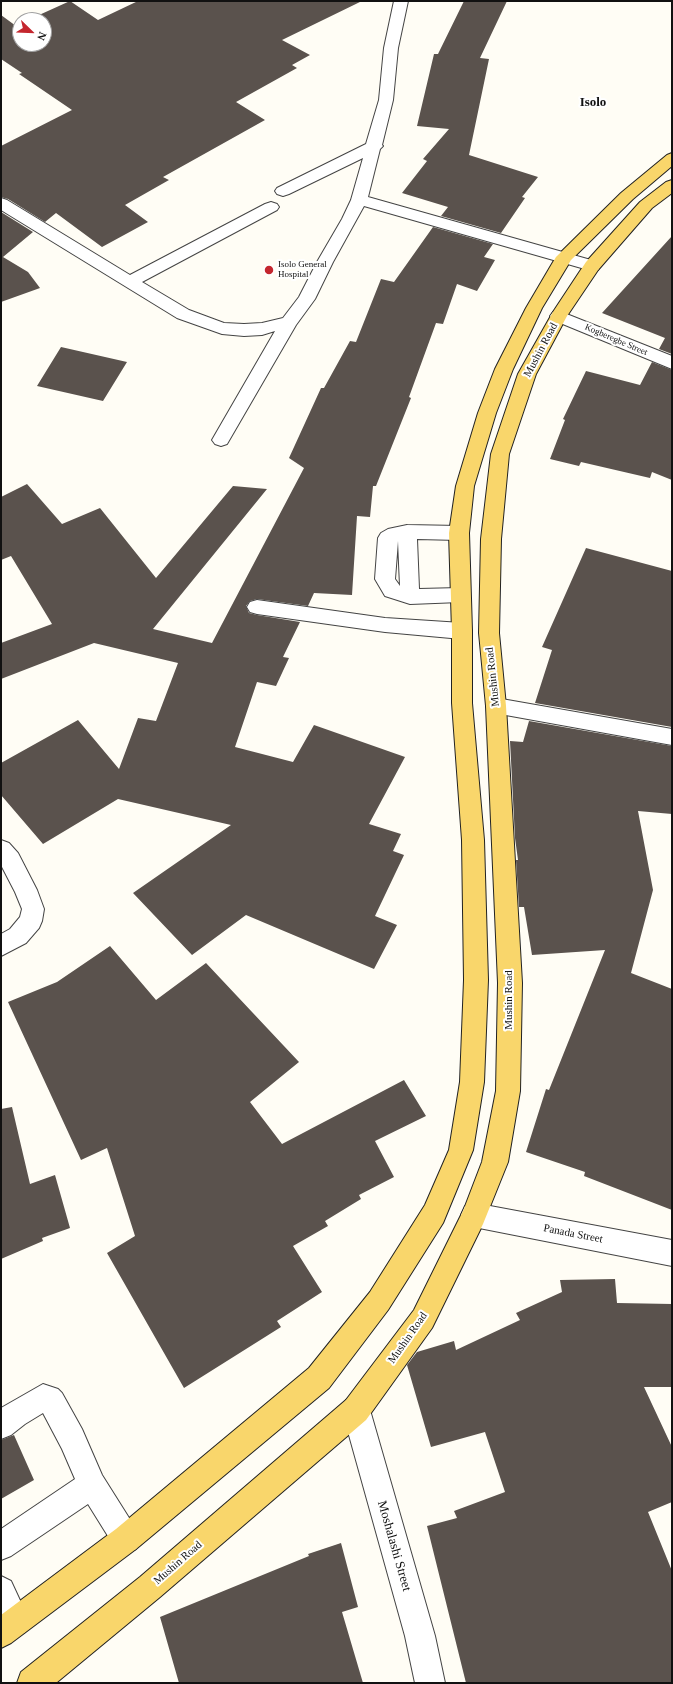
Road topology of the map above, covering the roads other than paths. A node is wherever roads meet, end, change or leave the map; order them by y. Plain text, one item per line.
1 (401, 1) edge
2 (374, 146) junction
3 (672, 158) edge
4 (672, 185) edge
5 (283, 191) dead end
6 (359, 200) junction
7 (1, 203) edge
8 (271, 207) dead end
9 (564, 257) junction
10 (592, 266) junction
11 (131, 282) junction
12 (559, 316) junction
13 (289, 322) junction
14 (672, 363) edge
15 (221, 440) dead end
16 (459, 533) junction
17 (460, 595) junction
18 (257, 607) dead end
19 (462, 631) junction
20 (496, 706) junction
21 (672, 737) edge
22 (6, 854) edge
23 (1, 946) edge
24 (474, 1215) junction
25 (672, 1253) edge
26 (356, 1410) junction
27 (1, 1425) edge
28 (92, 1485) junction
29 (126, 1539) junction
30 (1, 1546) edge
31 (1, 1591) edge
32 (8, 1628) edge
33 (32, 1683) edge
34 (430, 1683) edge

1 - 2 street
2 - 5 street
2 - 6 street
3 - 9 main road
4 - 10 main road, Mushin Road
6 - 9 street
6 - 13 street
7 - 11 street
8 - 11 street
9 - 10 street
9 - 16 main road
10 - 12 main road, Mushin Road
11 - 13 street
12 - 14 street, Kogberegbe Street
12 - 20 main road, Mushin Road
13 - 15 street
16 - 17 main road
16 - 17 street
17 - 19 main road
18 - 19 street
19 - 29 main road
20 - 21 street
20 - 24 main road, Mushin Road
22 - 23 street
24 - 25 street, Panada Street
24 - 26 main road, Mushin Road
26 - 33 main road, Mushin Road
26 - 34 street, Moshalashi Street
27 - 28 street
28 - 29 street
28 - 30 street
29 - 32 main road
31 - 32 street

